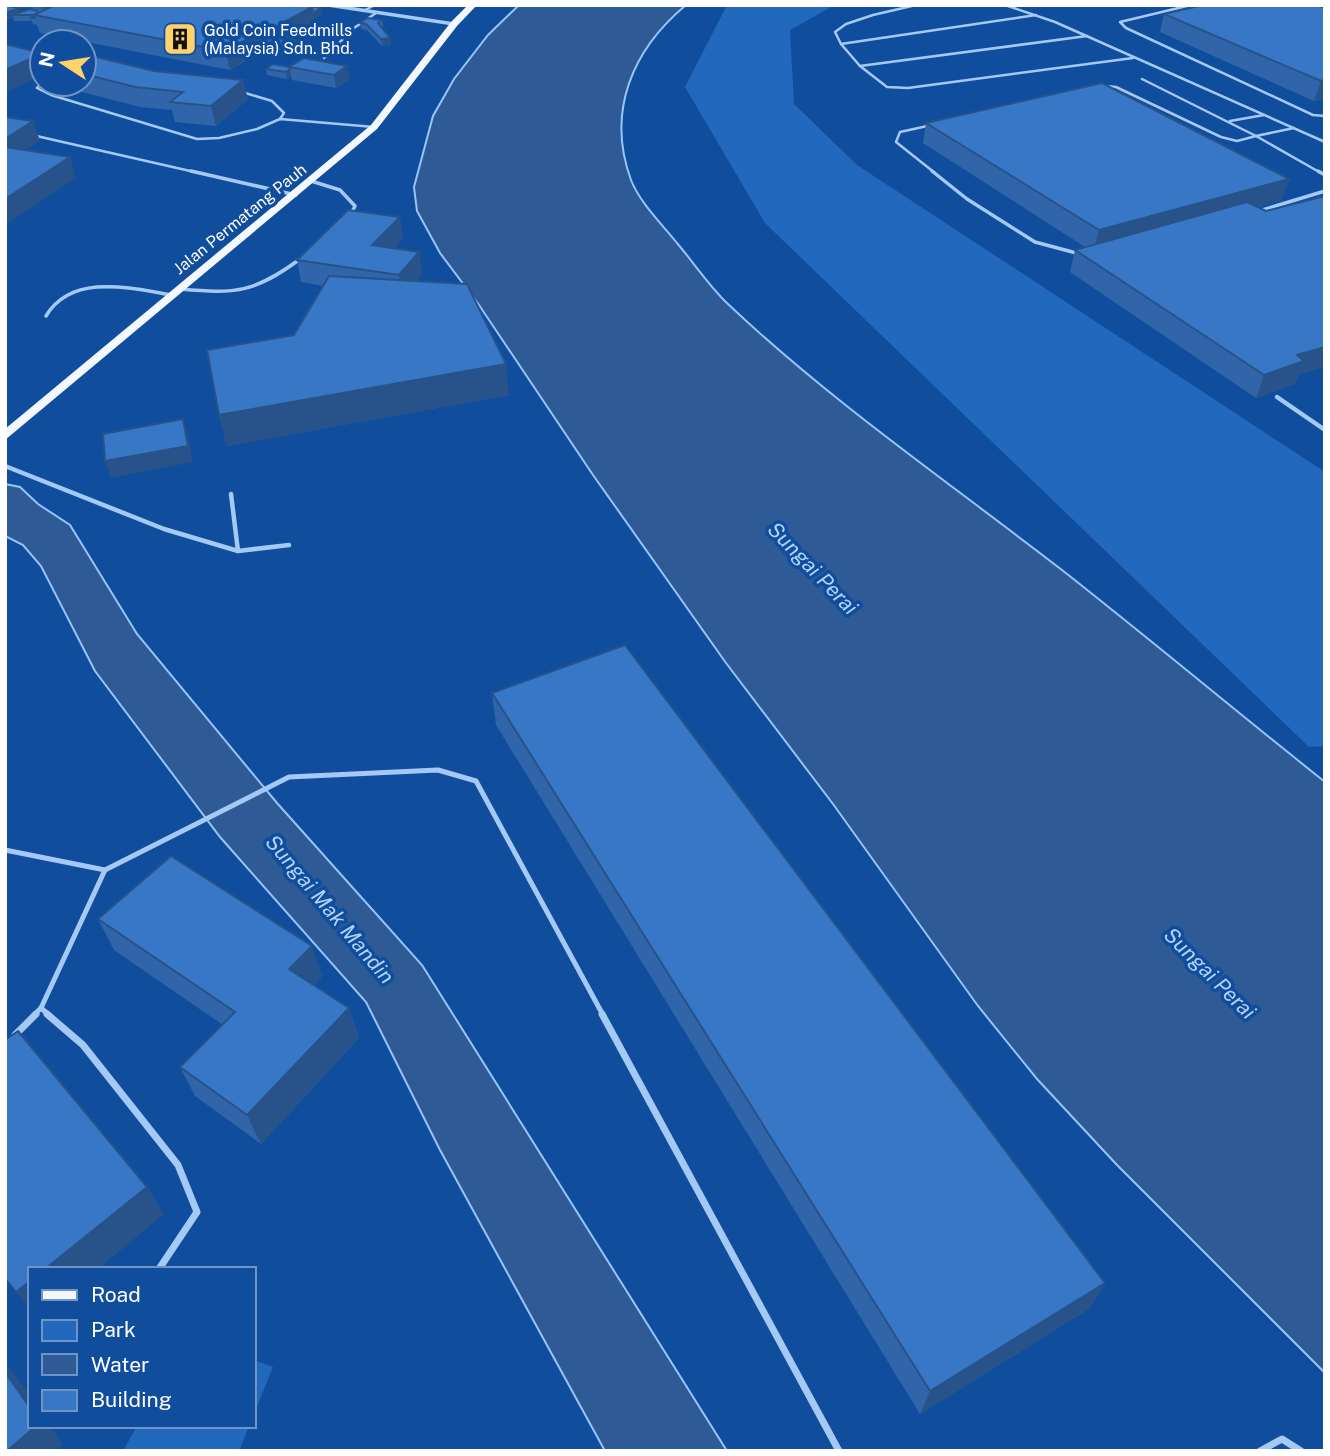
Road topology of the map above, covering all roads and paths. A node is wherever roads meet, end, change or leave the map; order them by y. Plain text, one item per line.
1 (328, 5) edge
2 (374, 5) edge
3 (473, 5) edge
4 (916, 5) edge
5 (1005, 5) edge
6 (1191, 5) edge
7 (363, 11) junction
8 (376, 13) junction
9 (1039, 15) junction
10 (454, 24) junction
11 (1087, 36) junction
12 (841, 44) junction
13 (324, 58) dead end
14 (1133, 58) junction
15 (860, 66) junction
16 (1142, 79) dead end
17 (1102, 87) edge
18 (242, 92) edge
19 (60, 98) edge
20 (1267, 114) junction
21 (1325, 116) edge
22 (280, 118) junction
23 (1230, 121) junction
24 (940, 123) edge
25 (374, 127) junction
26 (1294, 128) junction
27 (32, 135) edge
28 (1256, 136) junction
29 (1325, 142) edge
30 (1325, 175) edge
31 (311, 181) junction
32 (1325, 191) edge
33 (296, 195) junction
34 (1252, 213) edge
35 (347, 220) edge
36 (1084, 254) edge
37 (304, 255) edge
38 (176, 292) junction
39 (46, 316) dead end
40 (1277, 397) dead end
41 (1325, 430) edge
42 (5, 436) edge
43 (5, 466) edge
44 (231, 494) dead end
45 (289, 545) dead end
46 (238, 551) junction
47 (5, 850) edge
48 (105, 870) junction
49 (41, 1009) junction
50 (5, 1046) edge
51 (160, 1267) edge
52 (839, 1451) edge
53 (1260, 1451) edge
54 (1301, 1451) edge

1 - 7 street
2 - 7 lane
3 - 10 main road, Jalan Permatang Pauh
4 - 12 lane
5 - 9 lane
6 - 21 lane
7 - 8 street
8 - 10 street
8 - 13 lane
9 - 11 lane
9 - 12 lane
10 - 25 main road, Jalan Permatang Pauh
11 - 14 lane
11 - 15 lane
12 - 15 lane
14 - 15 lane
14 - 20 lane
16 - 23 lane
17 - 28 lane
18 - 22 lane
19 - 22 lane
20 - 23 lane
20 - 26 lane
22 - 25 lane
23 - 28 lane
24 - 36 lane
25 - 31 main road, Jalan Permatang Pauh
26 - 28 lane
26 - 29 lane
27 - 33 lane
28 - 30 lane
31 - 33 main road, Jalan Permatang Pauh
31 - 35 lane
32 - 34 lane
33 - 38 main road, Jalan Permatang Pauh
37 - 38 lane
38 - 39 lane
38 - 42 main road, Jalan Permatang Pauh
40 - 41 lane
43 - 46 lane
44 - 46 lane
45 - 46 lane
47 - 48 lane
48 - 49 lane
48 - 52 lane
49 - 50 lane
49 - 51 lane
53 - 54 lane

